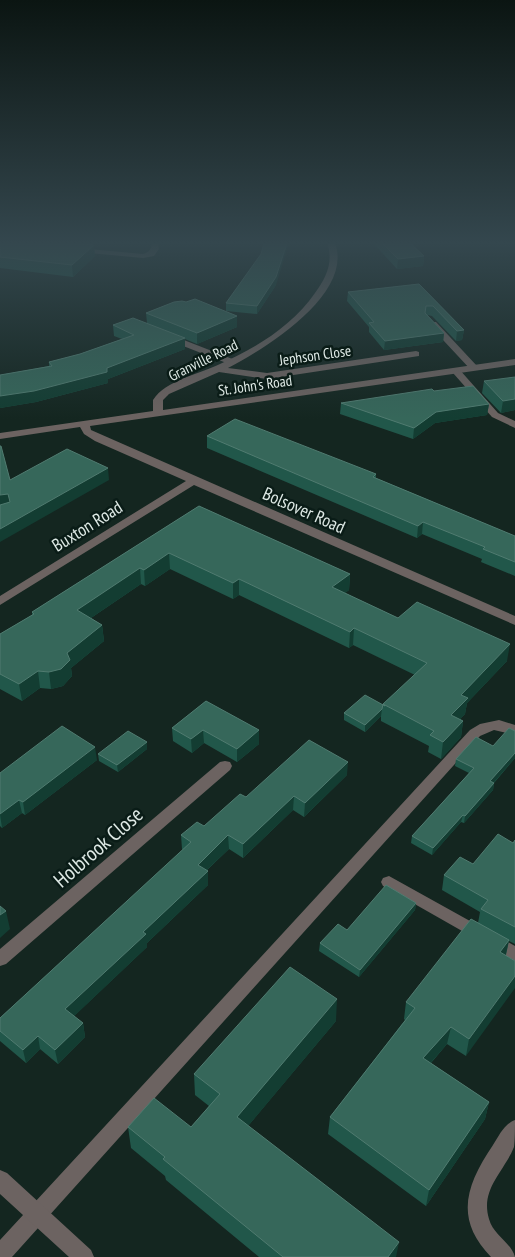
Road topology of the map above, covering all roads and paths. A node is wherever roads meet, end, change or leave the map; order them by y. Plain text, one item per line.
1 (314, 302) edge
2 (428, 319) edge
3 (161, 334) edge
4 (416, 354) dead end
5 (232, 362) junction
6 (515, 362) edge
7 (474, 368) junction
8 (218, 369) junction
9 (456, 371) junction
10 (159, 414) junction
11 (84, 424) junction
12 (515, 425) edge
13 (0, 436) edge
14 (193, 481) junction
15 (0, 601) edge
16 (515, 621) edge
17 (515, 730) edge
18 (224, 766) dead end
19 (389, 882) dead end
20 (515, 954) edge
21 (0, 959) edge
22 (515, 1129) edge
23 (0, 1180) edge
24 (38, 1215) junction
25 (0, 1255) edge
26 (84, 1257) edge
27 (505, 1257) edge

1 - 5 street, Granville Road
2 - 7 street
3 - 5 street
4 - 8 street, Jephson Close
5 - 8 street, Granville Road
6 - 7 street, St. John's Road
7 - 9 street, St. John's Road
8 - 10 street, Granville Road
9 - 10 street, St. John's Road
9 - 12 street
10 - 11 street, St. John's Road
11 - 13 street, St. John's Road
11 - 14 street, Bolsover Road
14 - 15 street, Buxton Road
14 - 16 street, Bolsover Road
17 - 24 street
18 - 21 street, Holbrook Close
19 - 20 street
22 - 27 street
23 - 24 street
24 - 25 street
24 - 26 street

